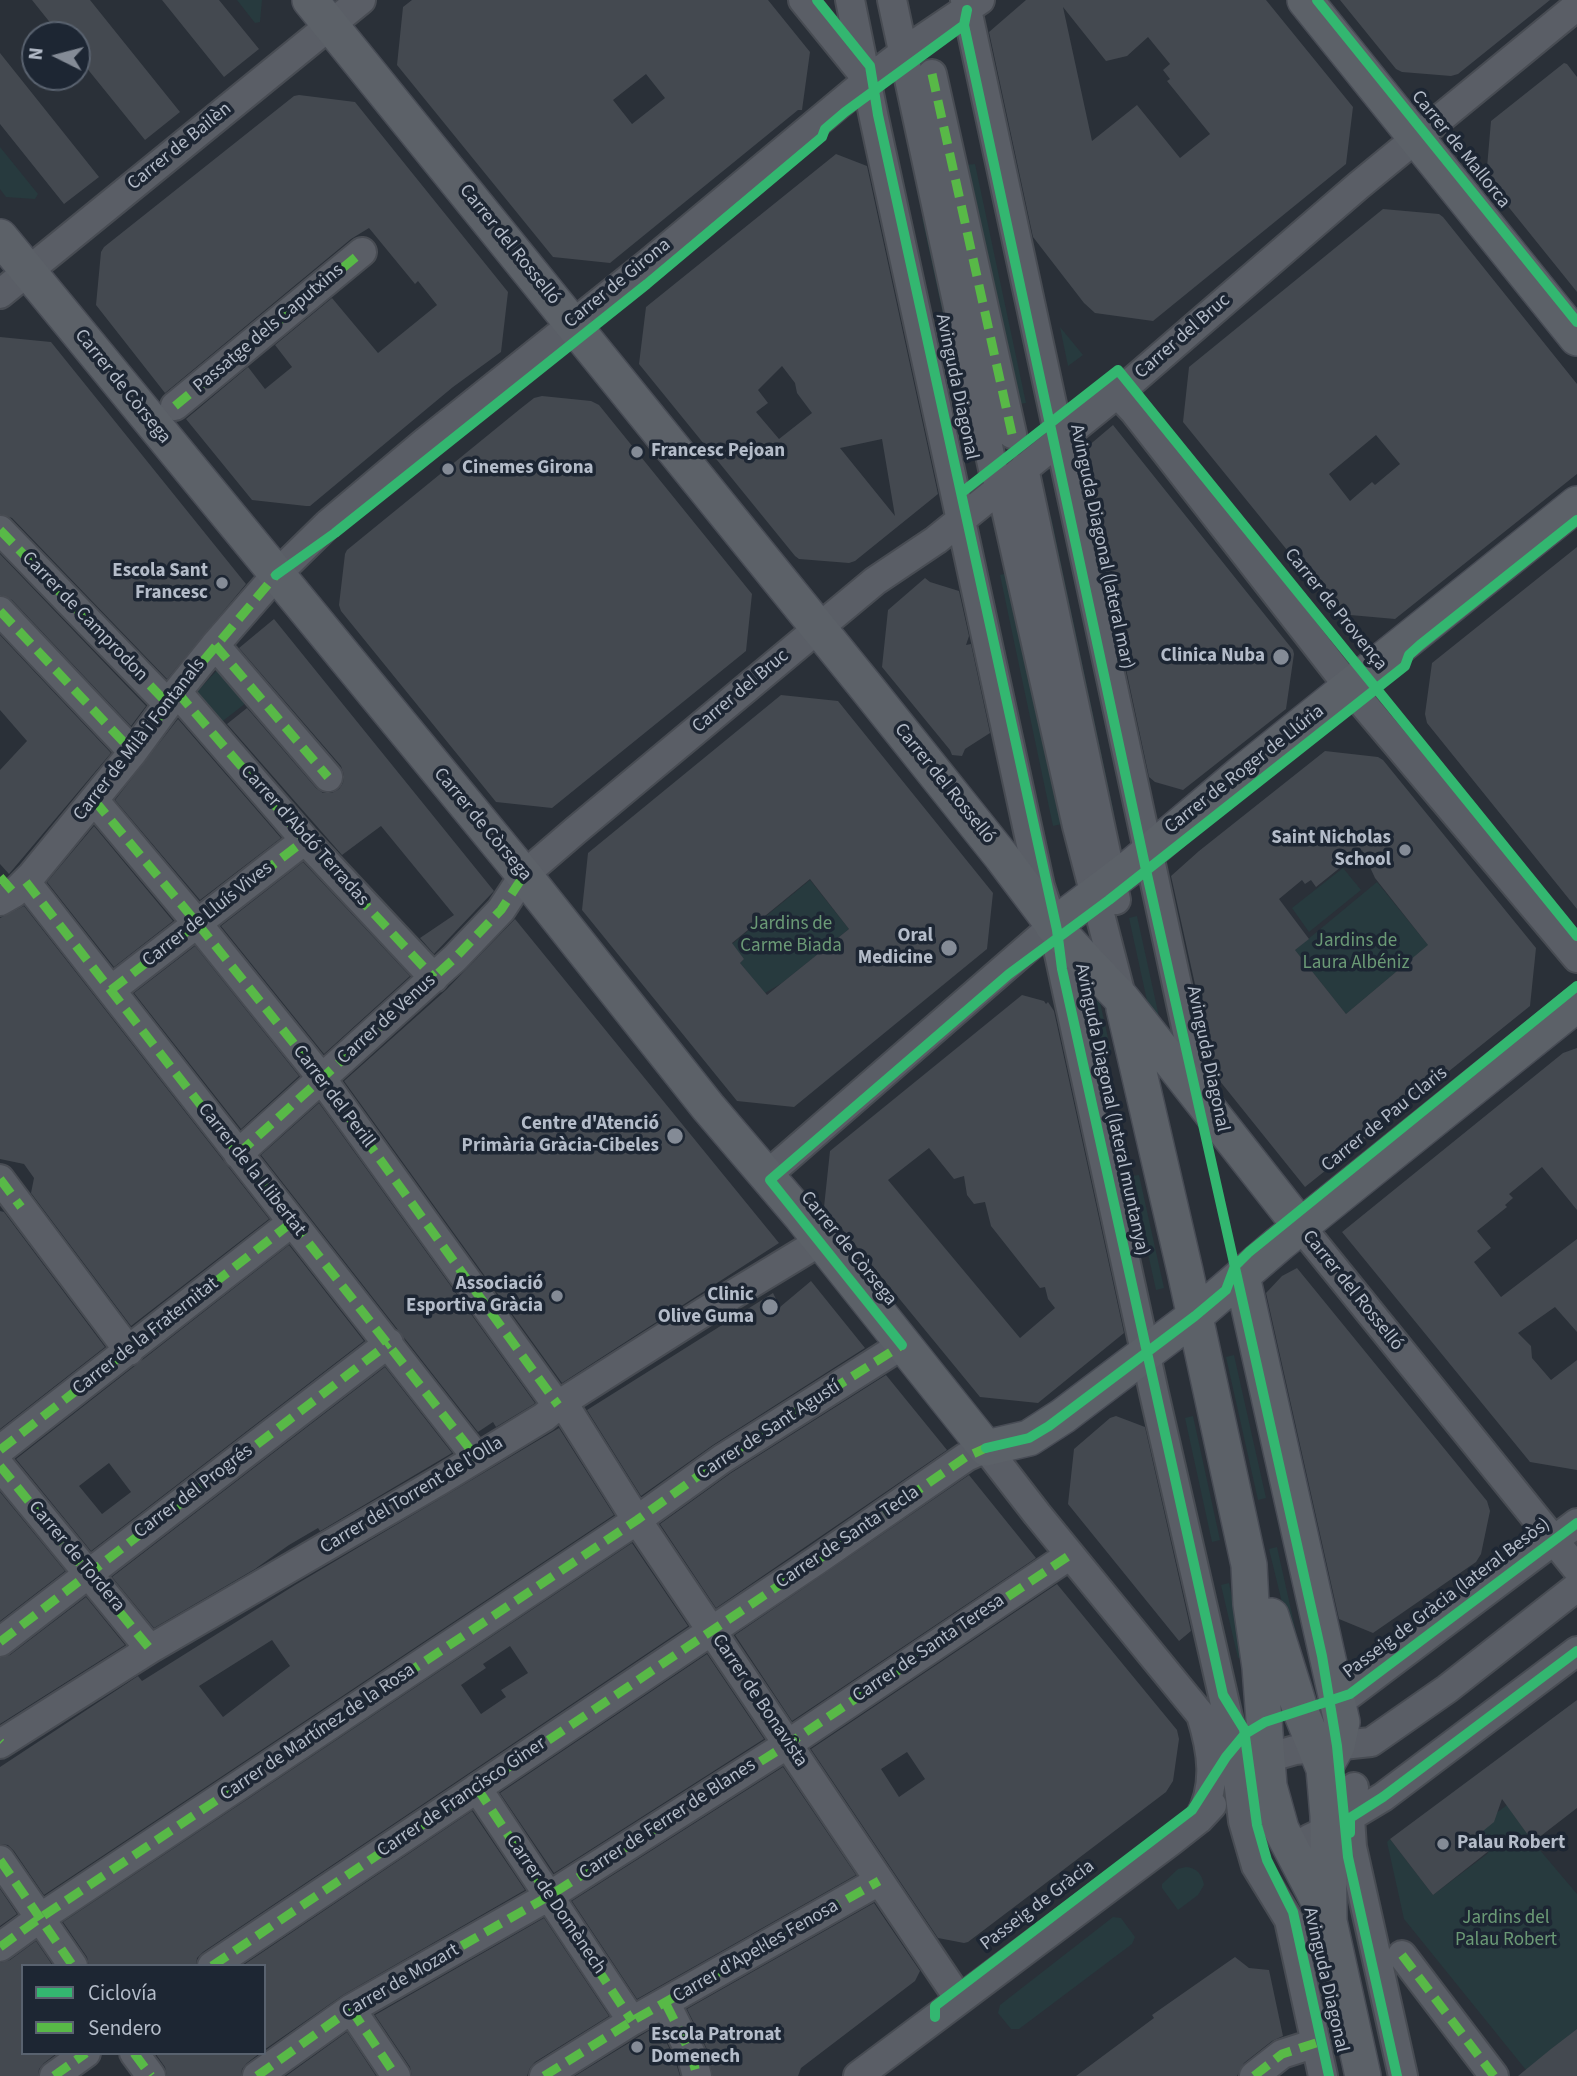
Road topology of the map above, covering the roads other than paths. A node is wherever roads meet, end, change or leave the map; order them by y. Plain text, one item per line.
1 (361, 0) edge
2 (803, 0) edge
3 (850, 0) edge
4 (892, 0) edge
5 (1305, 0) edge
6 (970, 3) edge
7 (1577, 6) edge
8 (320, 12) edge
9 (903, 53) junction
10 (932, 75) dead end
11 (868, 80) junction
12 (1416, 138) junction
13 (0, 237) edge
14 (362, 253) dead end
15 (28, 271) junction
16 (0, 294) edge
17 (572, 324) junction
18 (1577, 338) edge
19 (1117, 393) junction
20 (175, 406) dead end
21 (1012, 434) dead end
22 (1059, 440) junction
23 (1024, 468) junction
24 (1001, 487) junction
25 (1577, 504) edge
26 (961, 520) junction
27 (0, 530) edge
28 (276, 575) junction
29 (0, 611) edge
30 (817, 629) junction
31 (215, 645) junction
32 (1349, 687) junction
33 (172, 698) junction
34 (133, 752) junction
35 (328, 777) dead end
36 (94, 800) junction
37 (305, 840) junction
38 (1148, 852) junction
39 (524, 875) junction
40 (10, 888) edge
41 (1103, 888) junction
42 (197, 923) junction
43 (1056, 940) junction
44 (1577, 958) edge
45 (434, 978) junction
46 (111, 990) junction
47 (1122, 999) junction
48 (1577, 1004) edge
49 (322, 1080) junction
50 (1202, 1101) junction
51 (238, 1154) junction
52 (766, 1176) junction
53 (7, 1191) edge
54 (291, 1223) junction
55 (1301, 1227) junction
56 (821, 1241) junction
57 (1242, 1276) junction
58 (1195, 1316) junction
59 (389, 1343) junction
60 (902, 1345) junction
61 (129, 1351) junction
62 (1146, 1352) junction
63 (558, 1405) junction
64 (986, 1448) junction
65 (0, 1450) edge
66 (477, 1458) junction
67 (0, 1466) edge
68 (638, 1520) junction
69 (1577, 1522) edge
70 (1555, 1540) junction
71 (1070, 1555) junction
72 (1249, 1565) junction
73 (1577, 1569) edge
74 (90, 1573) junction
75 (1577, 1587) edge
76 (712, 1631) junction
77 (0, 1642) edge
78 (150, 1649) junction
79 (1577, 1651) edge
80 (1337, 1699) junction
81 (0, 1743) edge
82 (788, 1744) junction
83 (1337, 1751) junction
84 (1252, 1767) junction
85 (477, 1788) junction
86 (1199, 1819) junction
87 (1322, 1831) junction
88 (0, 1860) edge
89 (1264, 1880) junction
90 (879, 1881) junction
91 (549, 1896) junction
92 (40, 1918) junction
93 (0, 1948) edge
94 (1402, 1955) dead end
95 (72, 1964) edge
96 (215, 1964) edge
97 (959, 1999) junction
98 (666, 2004) junction
99 (351, 2009) junction
100 (632, 2021) junction
101 (1316, 2043) junction
102 (83, 2055) edge
103 (135, 2055) edge
104 (54, 2076) edge
105 (151, 2076) edge
106 (257, 2076) edge
107 (396, 2076) edge
108 (544, 2076) edge
109 (696, 2076) edge
110 (858, 2076) edge
111 (1254, 2076) edge
112 (1323, 2076) edge
113 (1363, 2076) edge
114 (1403, 2076) edge
115 (1494, 2076) edge

1 - 8 street, Carrer de Bailèn
2 - 11 street
3 - 11 street, Avinguda Diagonal (lateral muntanya)
4 - 9 street, Avinguda Diagonal
5 - 12 main road, Carrer de Mallorca
6 - 9 street, Carrer de Girona
6 - 22 street, Avinguda Diagonal (lateral mar)
7 - 12 street, Carrer del Bruc
8 - 15 street, Carrer de Bailèn
8 - 17 main road, Carrer del Rosselló
9 - 11 street, Carrer de Girona
9 - 24 street, Avinguda Diagonal
10 - 21 street
11 - 17 street, Carrer de Girona
11 - 26 street, Avinguda Diagonal (lateral muntanya)
12 - 18 main road, Carrer de Mallorca
12 - 19 street, Carrer del Bruc
13 - 15 main road, Carrer de Còrsega
14 - 20 street, Passatge dels Caputxins
15 - 16 street, Carrer de Bailèn
15 - 28 main road, Carrer de Còrsega
17 - 28 street, Carrer de Girona
17 - 30 main road, Carrer del Rosselló
19 - 22 street, Carrer del Bruc
19 - 32 street, Carrer de Provença
22 - 23 street, Carrer del Bruc
22 - 38 street, Avinguda Diagonal (lateral mar)
23 - 24 street, Carrer del Bruc
23 - 41 street, Avinguda Diagonal
24 - 26 street, Carrer del Bruc
24 - 41 street, Avinguda Diagonal
25 - 32 main road, Carrer de Roger de Llúria
26 - 30 street, Carrer del Bruc
26 - 43 street, Avinguda Diagonal (lateral muntanya)
27 - 33 street, Carrer de Camprodon
28 - 31 street, Carrer de Milà i Fontanals
28 - 39 main road, Carrer de Còrsega
29 - 34 street
30 - 39 street, Carrer del Bruc
30 - 43 main road, Carrer del Rosselló
31 - 33 street, Carrer de Milà i Fontanals
31 - 35 street
32 - 38 main road, Carrer de Roger de Llúria
32 - 44 street, Carrer de Provença
33 - 34 street, Carrer de Milà i Fontanals
33 - 37 street, Carrer d'Abdó Terradas
34 - 36 street, Carrer de Milà i Fontanals
36 - 40 street, Carrer de Milà i Fontanals
36 - 42 street, Carrer del Perill
37 - 42 street, Carrer de Lluís Vives
37 - 45 street, Carrer d'Abdó Terradas
38 - 41 main road, Carrer de Roger de Llúria
38 - 50 street, Avinguda Diagonal (lateral mar)
39 - 45 street, Carrer de Venus
39 - 52 main road, Carrer de Còrsega
40 - 46 street, Carrer de la Llibertat
41 - 43 main road, Carrer de Roger de Llúria
41 - 47 street, Avinguda Diagonal
42 - 46 street, Carrer de Lluís Vives
42 - 49 street, Carrer del Perill
43 - 47 main road, Carrer del Rosselló
43 - 52 street, Carrer de Roger de Llúria
43 - 62 street, Avinguda Diagonal (lateral muntanya)
45 - 49 street, Carrer de Venus
46 - 51 street, Carrer de la Llibertat
47 - 50 main road, Carrer del Rosselló
47 - 58 main road, Avinguda Diagonal
48 - 55 main road, Carrer de Pau Claris
49 - 51 street, Carrer de Venus
49 - 63 street, Carrer del Perill
50 - 55 main road, Carrer del Rosselló
51 - 54 street, Carrer de la Llibertat
52 - 56 main road, Carrer de Còrsega
53 - 61 street
54 - 59 street, Carrer de la Llibertat
54 - 61 street, Carrer de la Fraternitat
55 - 57 main road, Carrer de Pau Claris
55 - 70 street, Carrer del Rosselló
56 - 60 main road, Carrer de Còrsega
56 - 63 street, Carrer del Torrent de l'Olla
57 - 58 main road, Carrer de Pau Claris
57 - 80 main road
58 - 62 main road, Carrer de Pau Claris
58 - 72 main road, Avinguda Diagonal
59 - 66 street, Carrer de la Llibertat
59 - 74 street, Carrer del Progrés
60 - 64 main road, Carrer de Còrsega
60 - 68 street, Carrer de Sant Agustí
61 - 65 street, Carrer de la Fraternitat
62 - 64 main road, Carrer de Pau Claris
62 - 84 street, Avinguda Diagonal (lateral muntanya)
63 - 66 street, Carrer del Torrent de l'Olla
63 - 68 street, Carrer de Bonavista
64 - 71 street
64 - 76 street, Carrer de Santa Tecla
66 - 78 street, Carrer del Torrent de l'Olla
67 - 74 street, Carrer de Tordera
68 - 76 street, Carrer de Bonavista
68 - 92 street, Carrer de Martínez de la Rosa
69 - 70 street, Passeig de Gràcia (lateral Besòs)
70 - 73 street, Carrer del Rosselló
70 - 80 street, Passeig de Gràcia (lateral Besòs)
71 - 82 street, Carrer de Santa Teresa
71 - 86 street
72 - 83 main road, Avinguda Diagonal
72 - 84 main road, Avinguda Diagonal
74 - 77 street, Carrer del Progrés
74 - 78 street, Carrer de Tordera
75 - 83 street
76 - 82 street, Carrer de Bonavista
76 - 85 street, Carrer de Francisco Giner
78 - 81 street, Carrer del Torrent de l'Olla
79 - 87 street
80 - 83 main road
82 - 90 street, Carrer de Bonavista
82 - 91 street, Carrer de Ferrer de Blanes
83 - 84 street
83 - 87 main road, Avinguda Diagonal
83 - 87 street
84 - 86 street, Passeig de Gràcia
84 - 87 main road, Avinguda Diagonal
84 - 89 street, Avinguda Diagonal (lateral muntanya)
85 - 91 street, Carrer de Domènech
85 - 96 street, Carrer de Francisco Giner
86 - 97 street, Passeig de Gràcia
87 - 89 street
87 - 113 main road, Avinguda Diagonal
87 - 114 street
88 - 92 street
89 - 101 street
90 - 97 street, Carrer de Bonavista
90 - 98 street, Carrer d'Apel·les Fenosa
91 - 99 street, Carrer de Mozart
91 - 100 street, Carrer de Domènech
92 - 93 street, Carrer de Martínez de la Rosa
92 - 95 street
94 - 115 street
97 - 110 street, Passeig de Gràcia
98 - 100 street, Carrer d'Apel·les Fenosa
98 - 109 street
99 - 106 street, Carrer de Mozart
99 - 107 street
100 - 108 street, Carrer d'Apel·les Fenosa
101 - 111 street
101 - 112 street
102 - 104 street
103 - 105 street

